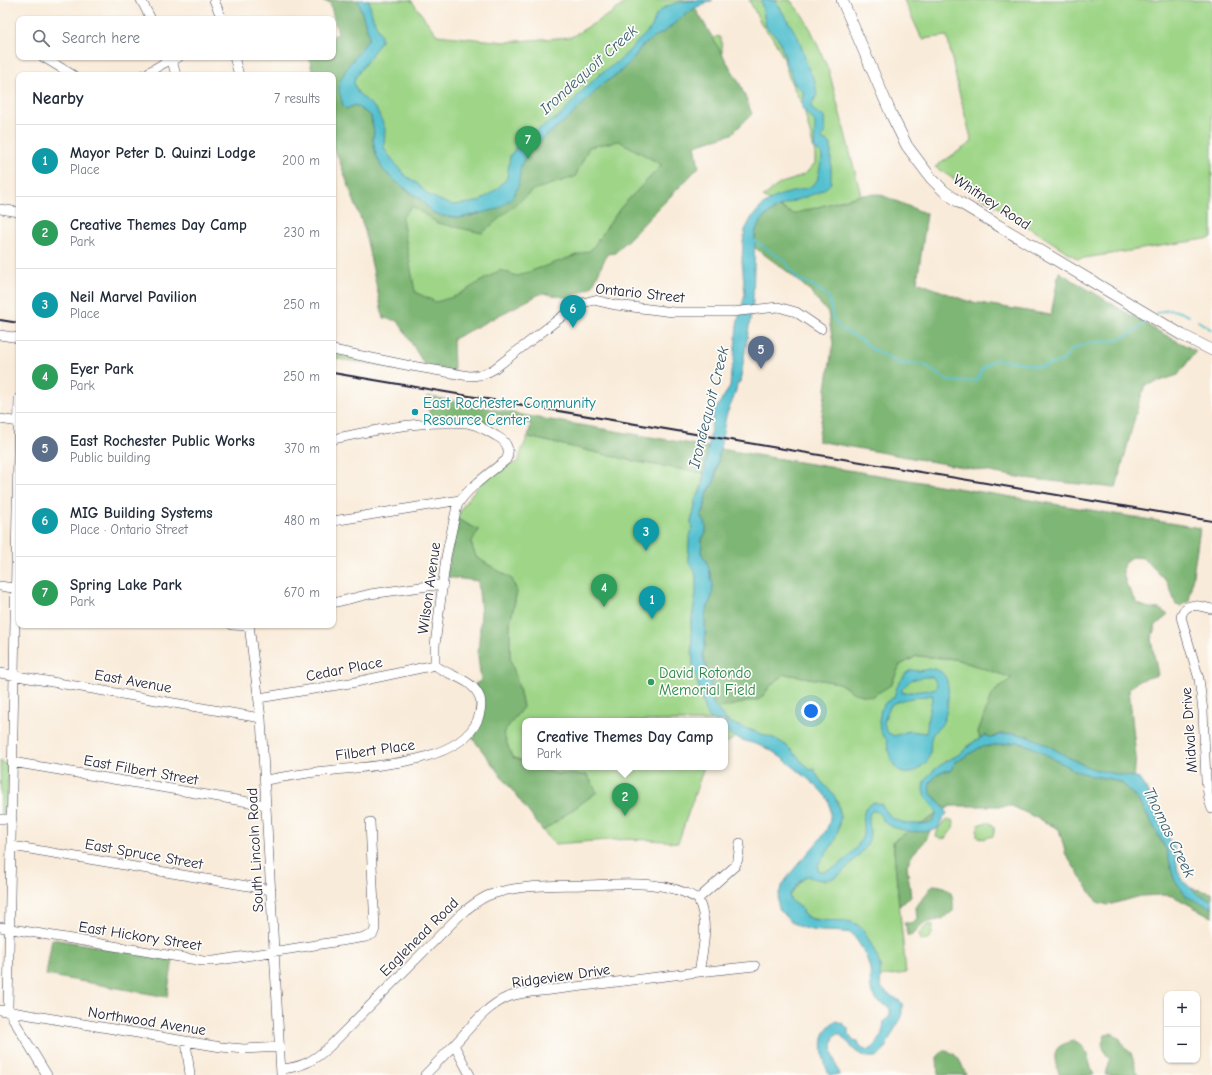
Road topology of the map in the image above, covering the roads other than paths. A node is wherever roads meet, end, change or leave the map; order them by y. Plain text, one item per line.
1 (141, 0) edge
2 (214, 0) edge
3 (842, 0) edge
4 (149, 16) edge
5 (221, 16) edge
6 (48, 60) edge
7 (170, 60) edge
8 (174, 60) edge
9 (235, 60) edge
10 (68, 72) edge
11 (149, 72) edge
12 (176, 72) edge
13 (238, 72) edge
14 (0, 209) edge
15 (16, 212) edge
16 (821, 329) dead end
17 (0, 335) edge
18 (16, 338) edge
19 (1212, 350) edge
20 (336, 351) edge
21 (0, 419) edge
22 (16, 422) edge
23 (336, 438) edge
24 (460, 500) junction
25 (336, 521) edge
26 (443, 584) junction
27 (0, 586) edge
28 (16, 588) edge
29 (336, 601) edge
30 (1212, 609) edge
31 (16, 617) edge
32 (249, 628) edge
33 (435, 665) junction
34 (0, 673) edge
35 (14, 675) junction
36 (259, 698) junction
37 (261, 718) junction
38 (12, 762) junction
39 (265, 780) junction
40 (266, 805) junction
41 (1212, 809) edge
42 (0, 819) edge
43 (12, 819) junction
44 (370, 822) dead end
45 (740, 843) dead end
46 (12, 846) junction
47 (272, 890) junction
48 (698, 899) junction
49 (0, 927) edge
50 (10, 929) junction
51 (275, 952) junction
52 (755, 966) dead end
53 (700, 972) junction
54 (0, 1010) edge
55 (10, 1012) junction
56 (186, 1041) junction
57 (454, 1045) junction
58 (280, 1047) junction
59 (281, 1072) edge
60 (47, 1075) edge
61 (190, 1075) edge
62 (425, 1075) edge
63 (470, 1075) edge

1 - 4 street
2 - 5 street
3 - 19 main road, Whitney Road
6 - 10 street
7 - 11 street
8 - 12 street
9 - 13 street
14 - 15 street
16 - 20 street, Ontario Street
17 - 18 street
21 - 22 street
23 - 24 street, Wilson Avenue
24 - 25 street
24 - 26 street, Wilson Avenue
26 - 29 street
26 - 33 street, Wilson Avenue
27 - 28 street
30 - 41 street, Midvale Drive
31 - 35 street
32 - 36 street, South Lincoln Road
33 - 36 street, Cedar Place
33 - 39 street, Filbert Place
34 - 35 street, East Avenue
35 - 37 street, East Avenue
35 - 38 street
36 - 37 street, South Lincoln Road
37 - 39 street, South Lincoln Road
38 - 40 street, East Filbert Street
38 - 43 street
39 - 40 street, South Lincoln Road
40 - 47 street, South Lincoln Road
42 - 43 street
43 - 46 street
44 - 51 street, East Hickory Street
45 - 48 street
46 - 47 street, East Spruce Street
46 - 50 street
47 - 51 street, South Lincoln Road
48 - 53 street
48 - 59 street, Eaglehead Road
49 - 50 street, East Hickory Street
50 - 51 street, East Hickory Street
50 - 55 street
51 - 58 street, South Lincoln Road
52 - 53 street, Ridgeview Drive
53 - 57 street, Ridgeview Drive
54 - 55 street, Northwood Avenue
55 - 56 street, Northwood Avenue
55 - 60 street
56 - 58 street, Northwood Avenue
56 - 61 street
57 - 62 street, Ridgeview Drive
57 - 63 street
58 - 59 street, South Lincoln Road

